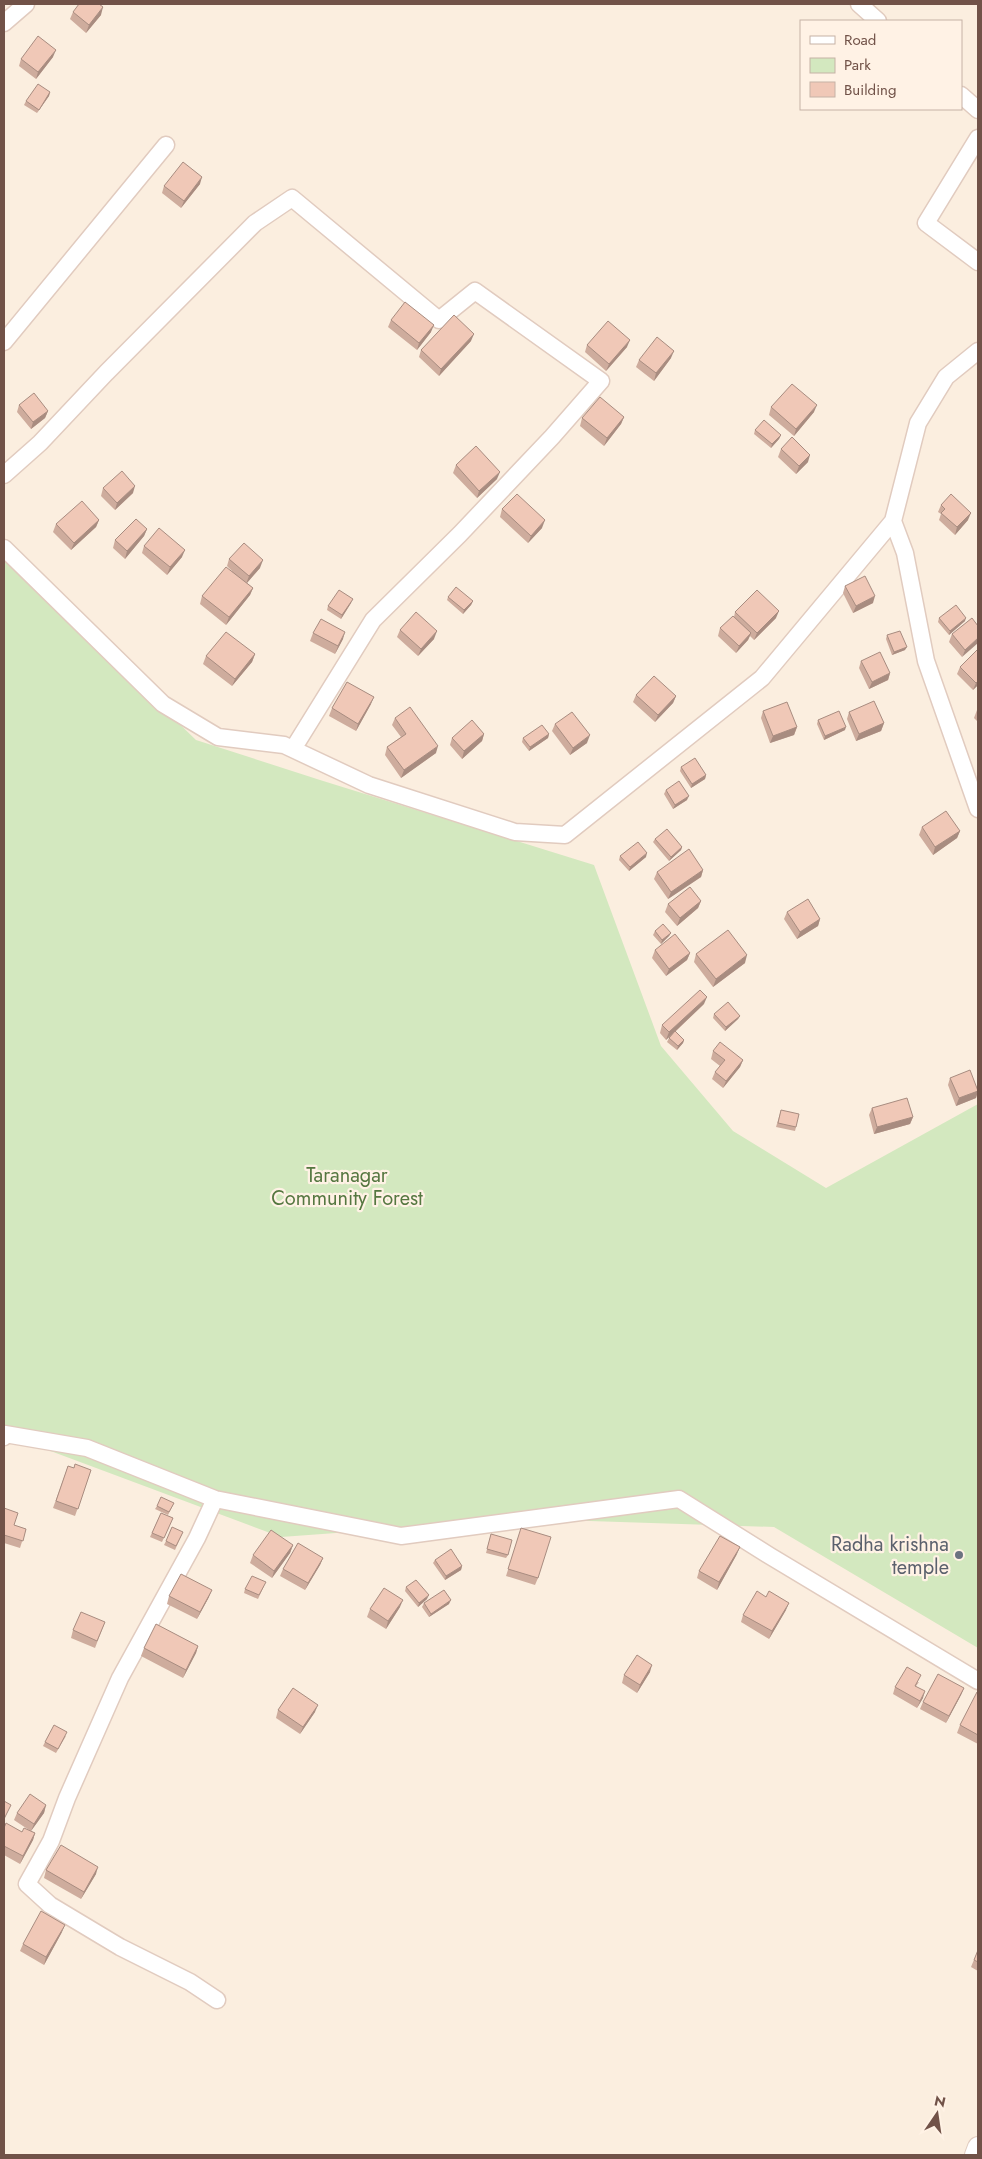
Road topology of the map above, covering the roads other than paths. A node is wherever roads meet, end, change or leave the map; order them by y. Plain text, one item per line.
1 (26, 4) edge
2 (859, 4) edge
3 (877, 20) edge
4 (4, 23) edge
5 (962, 96) edge
6 (978, 110) edge
7 (978, 138) edge
8 (166, 145) dead end
9 (978, 262) edge
10 (4, 342) edge
11 (978, 351) edge
12 (4, 475) edge
13 (893, 521) junction
14 (4, 548) edge
15 (292, 749) junction
16 (978, 808) edge
17 (4, 1437) edge
18 (215, 1499) junction
19 (978, 1681) edge
20 (217, 2000) dead end
21 (978, 2147) edge
22 (975, 2155) edge

1 - 4 street
2 - 3 street
5 - 6 street
7 - 9 street
8 - 10 street
11 - 13 street
12 - 15 street
13 - 15 street
13 - 16 street
14 - 15 street
17 - 18 street
18 - 19 street
18 - 20 street
21 - 22 street

